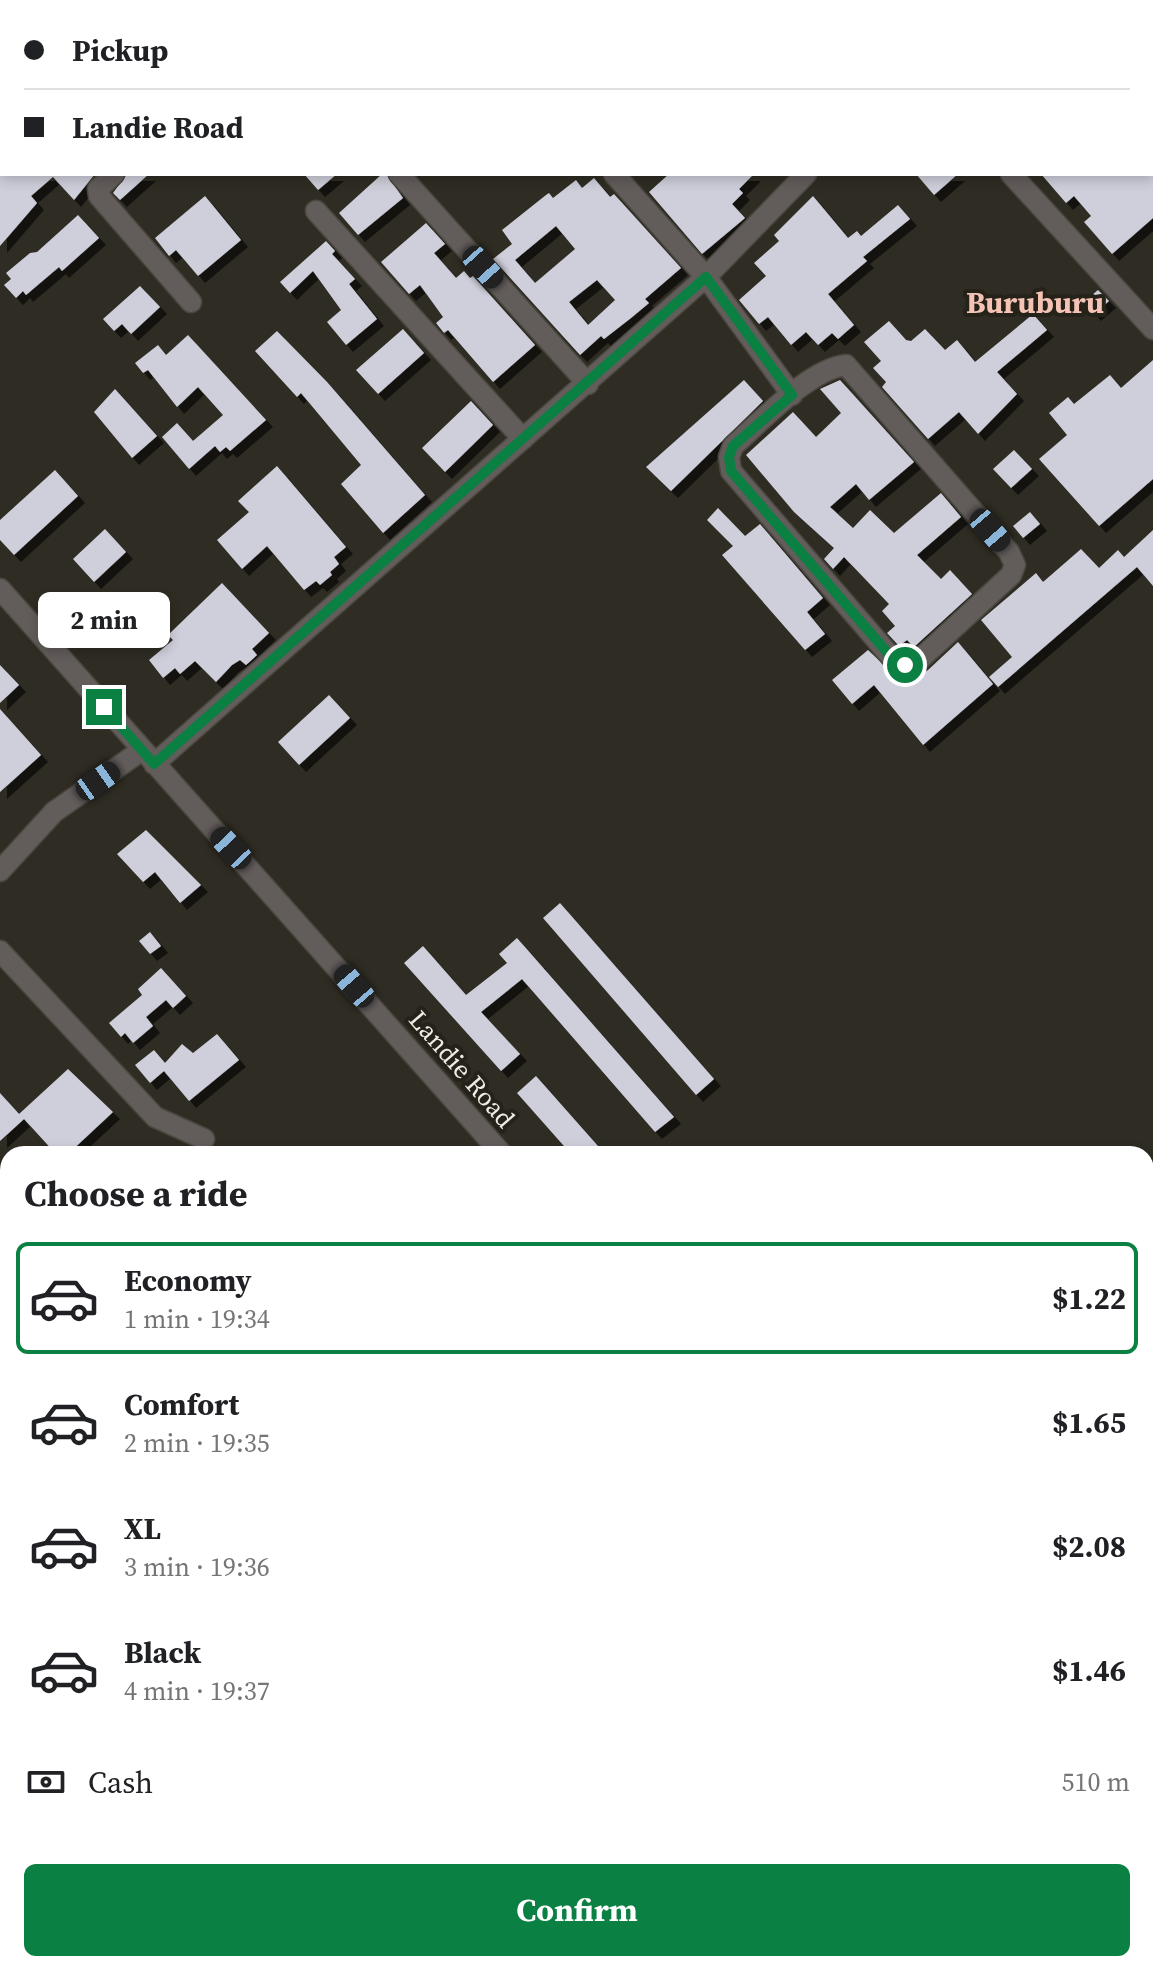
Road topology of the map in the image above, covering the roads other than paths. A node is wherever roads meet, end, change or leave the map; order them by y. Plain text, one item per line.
1 (112, 176) edge
2 (401, 176) edge
3 (616, 176) edge
4 (804, 176) edge
5 (1013, 176) edge
6 (316, 211) dead end
7 (706, 277) junction
8 (191, 302) dead end
9 (1153, 329) edge
10 (588, 384) junction
11 (792, 395) junction
12 (523, 439) junction
13 (0, 589) edge
14 (148, 757) junction
15 (0, 871) edge
16 (0, 951) edge
17 (204, 1139) dead end
18 (495, 1146) edge

1 - 8 street
2 - 10 street
3 - 7 street
4 - 7 street
5 - 9 street
6 - 12 street
7 - 10 street
7 - 11 street
10 - 12 street
11 - 11 street
12 - 14 street
13 - 14 street, Landie Road
14 - 15 street
14 - 18 street, Landie Road
16 - 17 street

